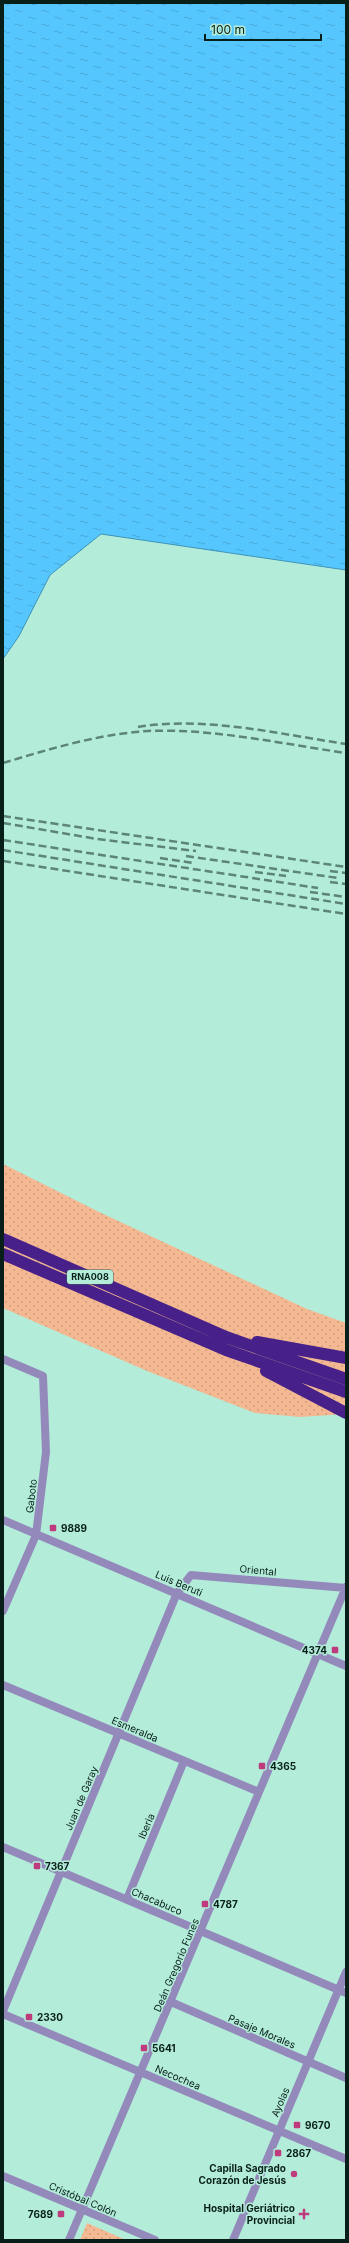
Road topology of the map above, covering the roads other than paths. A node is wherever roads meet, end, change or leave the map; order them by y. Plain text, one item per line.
1 (3, 1239) edge
2 (3, 1254) edge
3 (226, 1337) junction
4 (226, 1350) junction
5 (346, 1358) edge
6 (3, 1359) edge
7 (346, 1379) edge
8 (346, 1392) edge
9 (346, 1413) edge
10 (3, 1520) edge
11 (36, 1535) junction
12 (346, 1587) edge
13 (177, 1593) junction
14 (6, 1595) edge
15 (4, 1608) edge
16 (318, 1654) junction
17 (346, 1666) edge
18 (3, 1684) edge
19 (119, 1734) junction
20 (184, 1761) junction
21 (259, 1792) junction
22 (3, 1847) edge
23 (61, 1872) junction
24 (127, 1899) junction
25 (202, 1930) junction
26 (346, 1972) edge
27 (342, 1992) edge
28 (171, 2002) junction
29 (3, 2012) edge
30 (308, 2062) junction
31 (141, 2072) junction
32 (346, 2078) edge
33 (279, 2130) junction
34 (346, 2159) edge
35 (3, 2176) edge
36 (82, 2209) junction
37 (69, 2240) edge
38 (155, 2240) edge
39 (233, 2240) edge

1 - 3 highway, RNA008
2 - 4 highway, RNA008
3 - 5 highway
3 - 7 highway, RNA008
4 - 8 highway, RNA008
4 - 9 highway, RNA008
6 - 11 street, Gaboto
10 - 11 street, Luis Beruti
11 - 13 street, Luis Beruti
11 - 14 street, Gaboto
12 - 13 street, Oriental
12 - 16 street, Deán Gregorio Funes
13 - 16 street, Luis Beruti
13 - 19 street, Juan de Garay
14 - 15 street, Gaboto
16 - 17 street, Luis Beruti
16 - 21 street, Deán Gregorio Funes
18 - 19 street, Esmeralda
19 - 20 street, Esmeralda
19 - 23 street, Juan de Garay
20 - 21 street, Esmeralda
20 - 24 street, Iberia
21 - 25 street, Deán Gregorio Funes
22 - 23 street, Chacabuco
23 - 24 street, Chacabuco
23 - 29 street, Juan de Garay
24 - 25 street, Chacabuco
25 - 27 street, Chacabuco
25 - 28 street, Deán Gregorio Funes
26 - 27 street, Ayolas
27 - 30 street, Ayolas
28 - 30 street, Pasaje Morales
28 - 31 street, Deán Gregorio Funes
29 - 31 street, Necochea
30 - 32 street, Pasaje Morales
30 - 33 street, Ayolas
31 - 33 street, Necochea
31 - 36 street, Deán Gregorio Funes
33 - 34 street, Necochea
33 - 39 street, Ayolas
35 - 36 street, Cristóbal Colón
36 - 37 street, Deán Gregorio Funes
36 - 38 street, Cristóbal Colón

